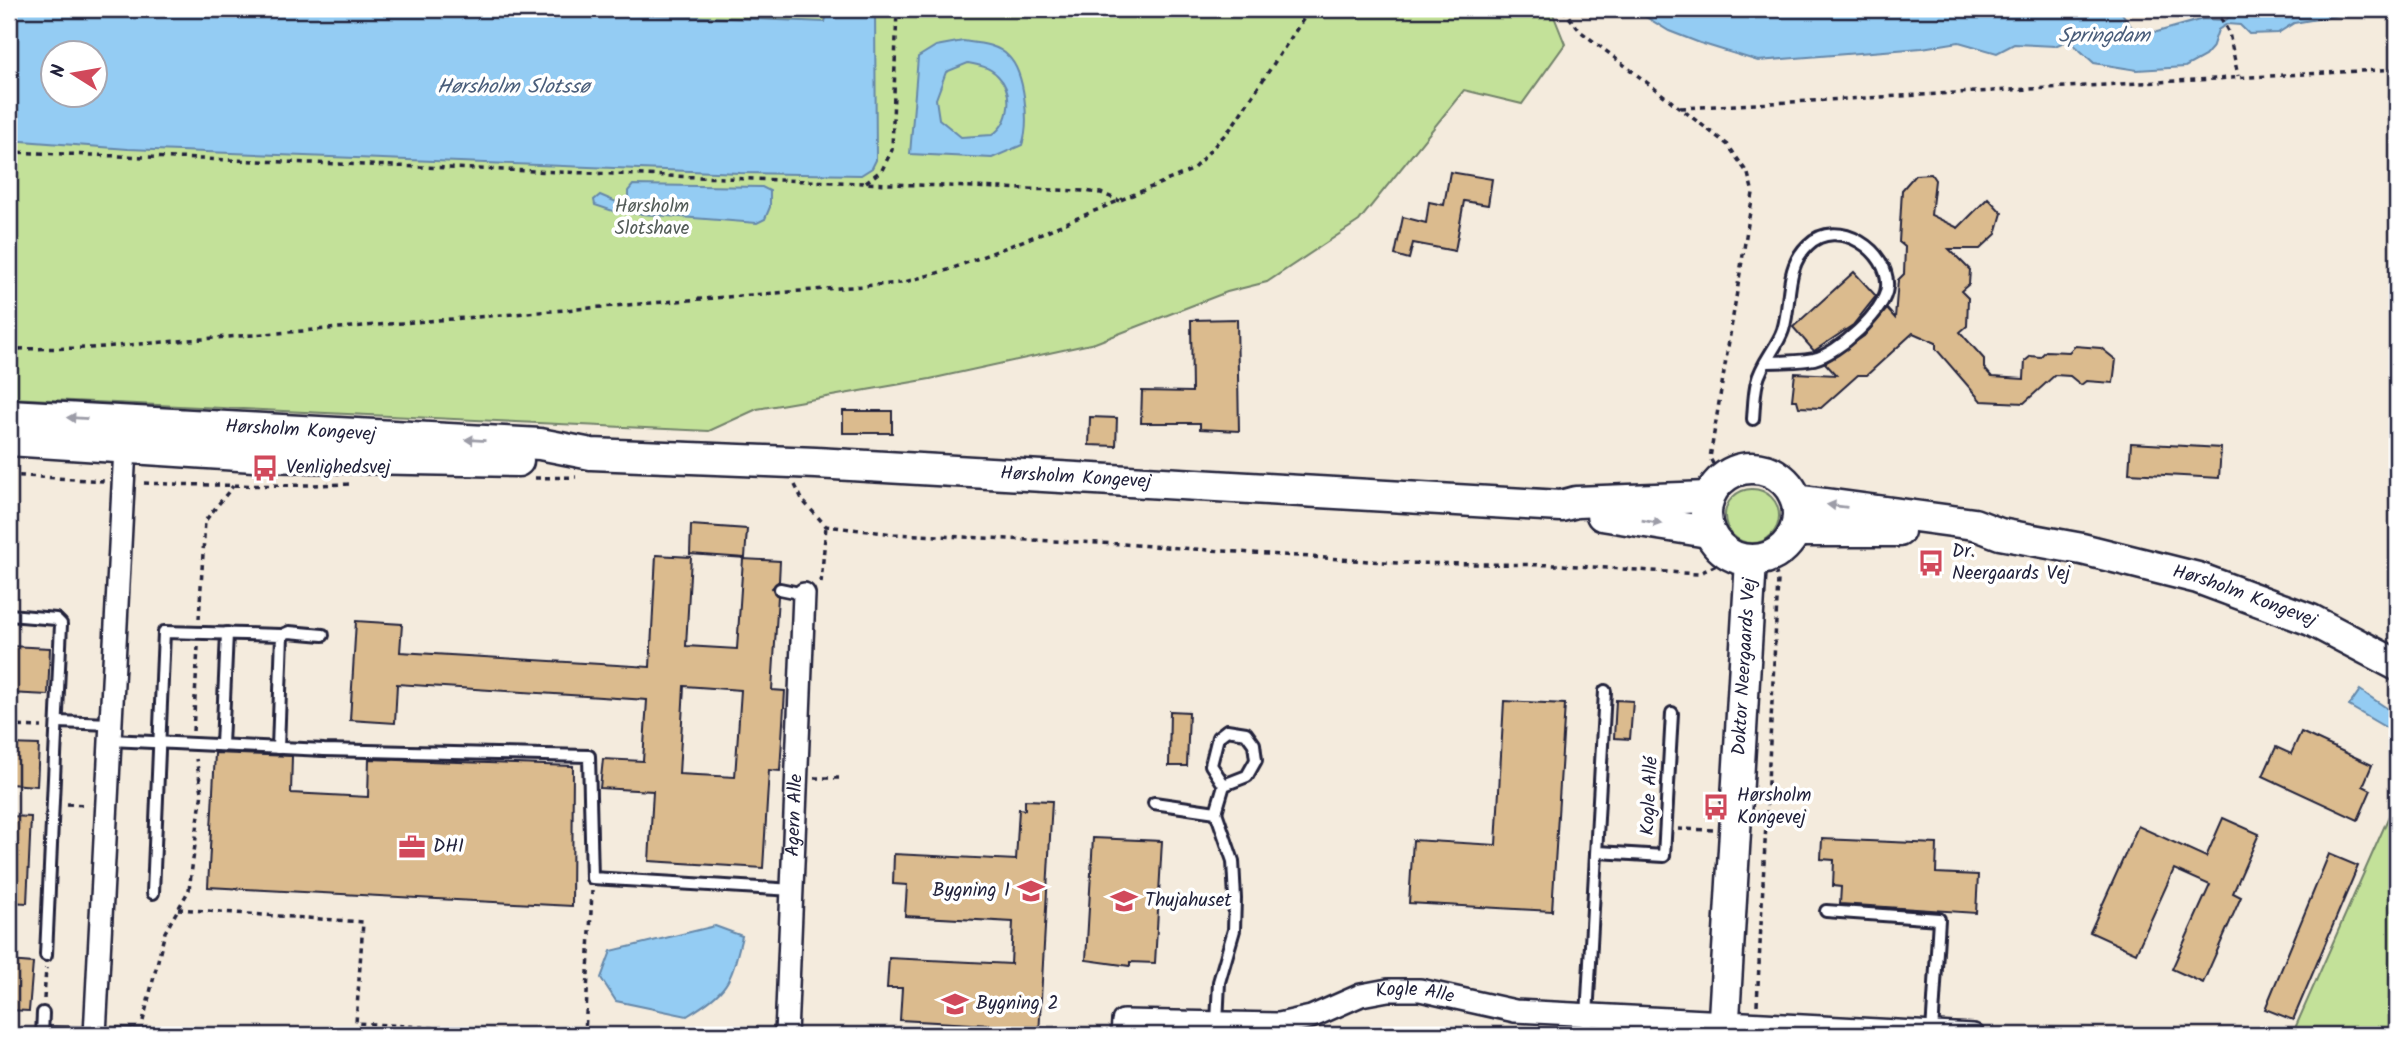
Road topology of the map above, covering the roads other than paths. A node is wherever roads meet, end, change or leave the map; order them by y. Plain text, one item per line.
1 (1766, 362) junction
2 (9, 415) edge
3 (112, 419) junction
4 (1753, 419) dead end
5 (392, 435) junction
6 (9, 440) edge
7 (125, 448) junction
8 (591, 454) junction
9 (1715, 488) junction
10 (1796, 500) junction
11 (1561, 506) junction
12 (1795, 531) junction
13 (1708, 532) junction
14 (2000, 534) junction
15 (1752, 558) junction
16 (780, 589) dead end
17 (804, 594) joint
18 (9, 615) edge
19 (227, 633) junction
20 (282, 635) junction
21 (323, 635) dead end
22 (2397, 665) edge
23 (1605, 691) dead end
24 (1672, 713) dead end
25 (58, 725) junction
26 (111, 732) junction
27 (158, 741) junction
28 (222, 746) junction
29 (278, 748) junction
30 (1224, 785) junction
31 (1154, 803) dead end
32 (1216, 811) junction
33 (1598, 852) junction
34 (793, 890) junction
35 (153, 893) dead end
36 (1826, 911) dead end
37 (46, 956) dead end
38 (43, 1013) road end
39 (1217, 1023) junction
40 (1587, 1026) edge
41 (1242, 1029) edge
42 (1724, 1029) edge
43 (1397, 1032) dead end
44 (1932, 1033) junction
45 (42, 1034) edge
46 (95, 1034) edge
47 (142, 1035) edge
48 (148, 1035) edge
49 (786, 1035) edge
50 (1122, 1035) edge
51 (1435, 1035) edge
52 (1973, 1035) edge

1 - 1 lane
1 - 4 lane
3 -> 2 main road, Hørsholm Kongevej
3 - 5 main road, Hørsholm Kongevej
3 - 7 street
5 - 7 main road
8 -> 5 main road, Hørsholm Kongevej
6 - 7 main road, Hørsholm Kongevej
7 - 8 main road, Hørsholm Kongevej
7 - 26 street
8 - 11 main road, Hørsholm Kongevej
9 - 10 main road
9 - 11 main road, Hørsholm Kongevej
9 - 13 main road
10 - 12 main road
14 -> 10 main road, Hørsholm Kongevej
11 -> 13 main road, Hørsholm Kongevej
12 - 14 main road, Hørsholm Kongevej
12 - 15 main road
13 - 15 main road
14 - 22 main road, Hørsholm Kongevej
15 - 42 main road, Doktor Neergaards Vej
16 - 17 lane
17 - 34 street, Agern Alle
18 - 25 lane
19 - 20 lane
19 - 27 lane
19 - 28 lane
20 - 21 lane
20 - 29 lane
23 - 33 lane
24 - 33 lane, Kogle Allé
25 - 26 lane
25 - 37 lane
26 - 27 lane
26 - 46 street
27 - 28 lane
27 - 35 lane
28 - 29 lane
29 - 34 lane
30 - 30 lane
30 - 32 lane
31 - 32 lane
32 - 39 lane
33 - 40 lane
34 - 49 street, Agern Alle
36 - 44 lane
38 - 45 lane
39 - 41 street, Kogle Alle
39 - 50 street, Kogle Alle
40 - 41 street, Kogle Alle
40 - 42 street, Kogle Alle
42 - 44 street
43 - 51 lane
44 - 52 street
45 - 46 lane
46 - 47 lane
47 - 48 lane

